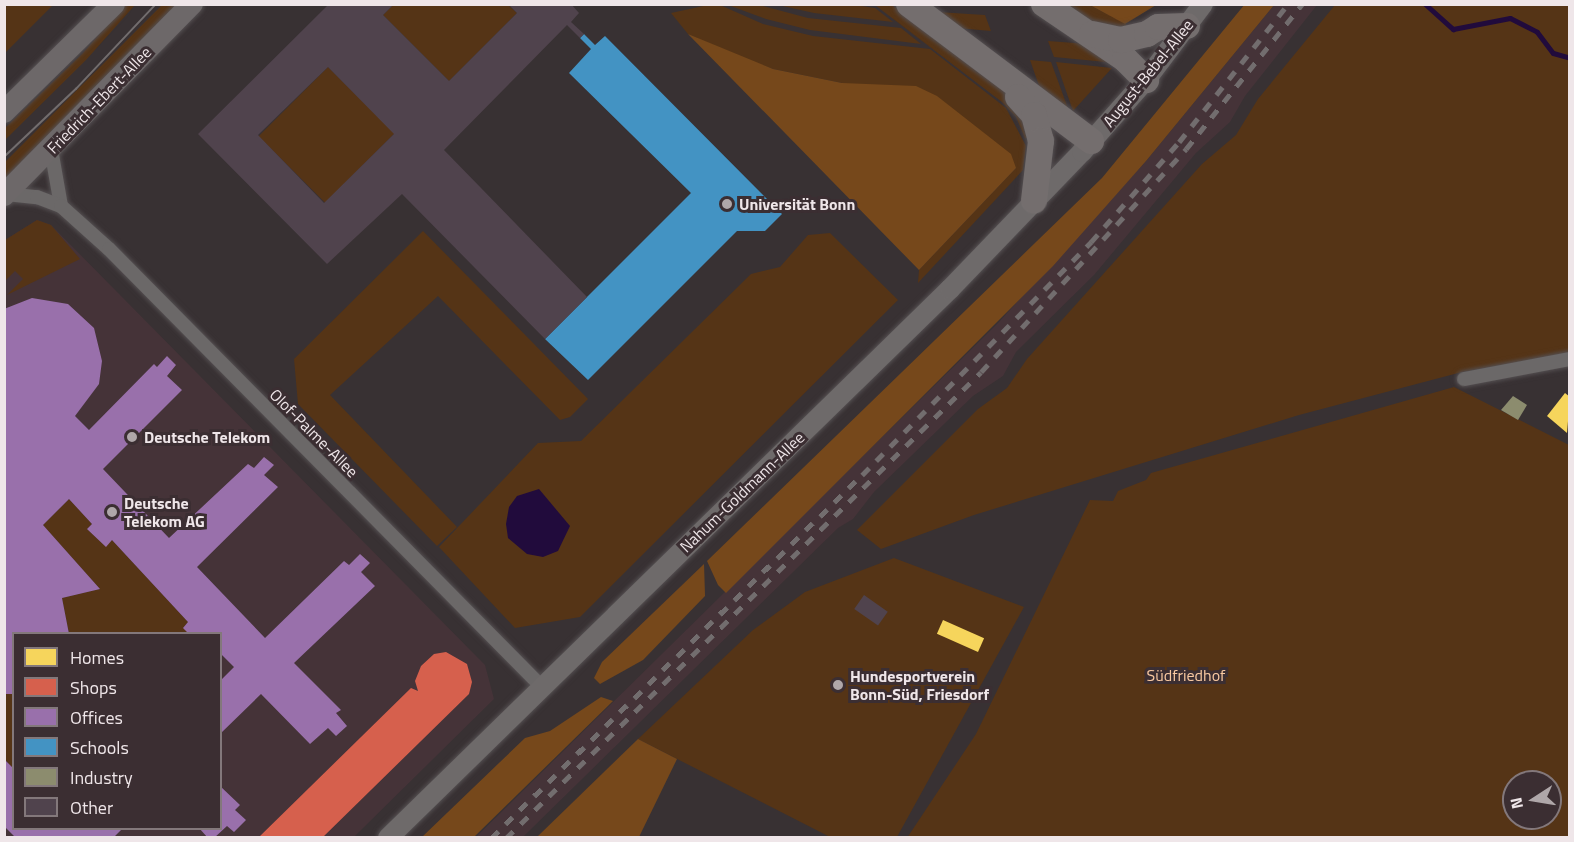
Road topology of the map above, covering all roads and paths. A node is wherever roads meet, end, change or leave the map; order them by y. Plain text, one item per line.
1 (114, 4) edge
2 (192, 4) edge
3 (909, 4) edge
4 (1044, 4) edge
5 (1203, 4) edge
6 (1187, 26) junction
7 (1084, 32) junction
8 (994, 69) junction
9 (1146, 80) junction
10 (4, 112) edge
11 (1091, 141) junction
12 (51, 149) junction
13 (5, 195) edge
14 (1034, 201) junction
15 (61, 206) junction
16 (1569, 359) edge
17 (1464, 379) dead end
18 (542, 687) junction
19 (388, 837) edge

1 - 10 main road
2 - 12 main road, Friedrich-Ebert-Allee
3 - 8 highway
4 - 7 highway
5 - 6 main road, August-Bebel-Allee
6 - 7 highway
6 - 9 main road, August-Bebel-Allee
7 - 9 highway
8 - 11 highway
8 - 14 highway
9 - 11 main road, August-Bebel-Allee
11 - 14 main road, Nahum-Goldmann-Allee
12 - 13 main road, Friedrich-Ebert-Allee
12 - 15 street
13 - 15 street, Olof-Palme-Allee
14 - 18 main road, Nahum-Goldmann-Allee
15 - 18 street, Olof-Palme-Allee
16 - 17 street
18 - 19 main road, Nahum-Goldmann-Allee

